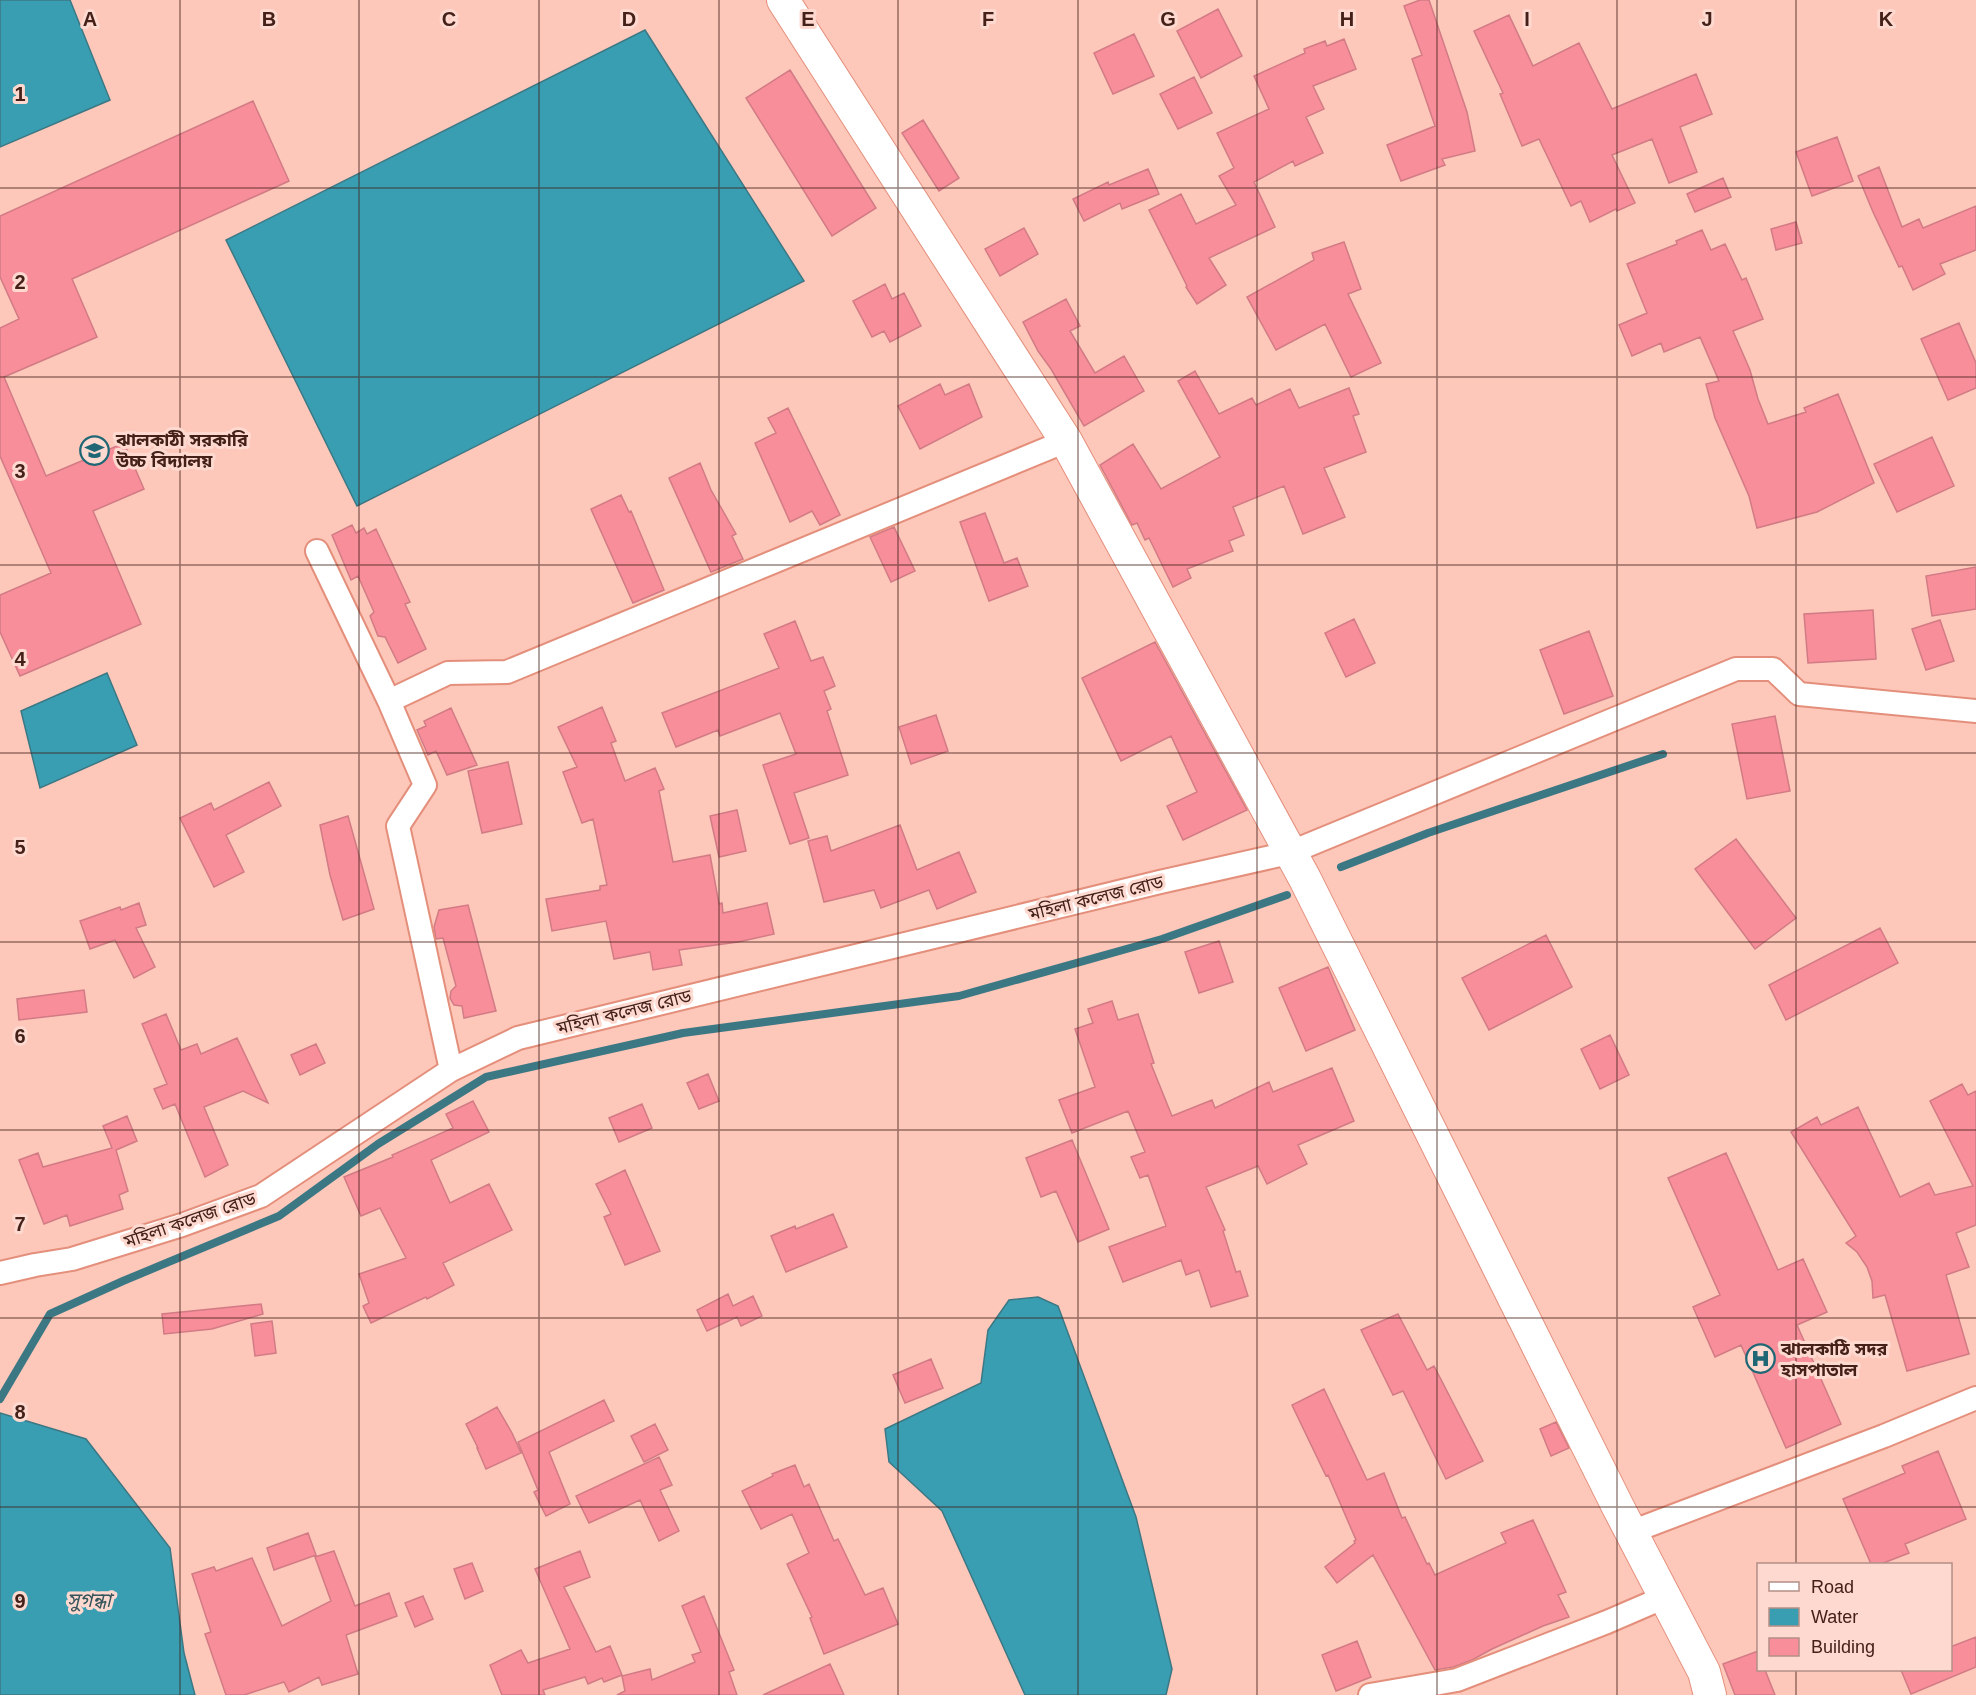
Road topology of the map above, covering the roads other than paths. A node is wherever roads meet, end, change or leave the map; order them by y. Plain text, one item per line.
1 (783, 0) edge
2 (1066, 441) junction
3 (317, 551) dead end
4 (388, 701) junction
5 (1976, 711) edge
6 (1289, 853) junction
7 (451, 1070) junction
8 (0, 1273) edge
9 (1976, 1398) edge
10 (1631, 1532) junction
11 (1665, 1597) junction
12 (1370, 1695) edge
13 (1710, 1695) edge

1 - 2 main road
2 - 4 street
2 - 6 main road
3 - 4 street
4 - 7 street
5 - 6 street, মহিলা কলেজ রোড
6 - 7 street, মহিলা কলেজ রোড
6 - 10 main road
7 - 8 street, মহিলা কলেজ রোড
9 - 10 street
10 - 11 main road
11 - 12 street
11 - 13 main road

